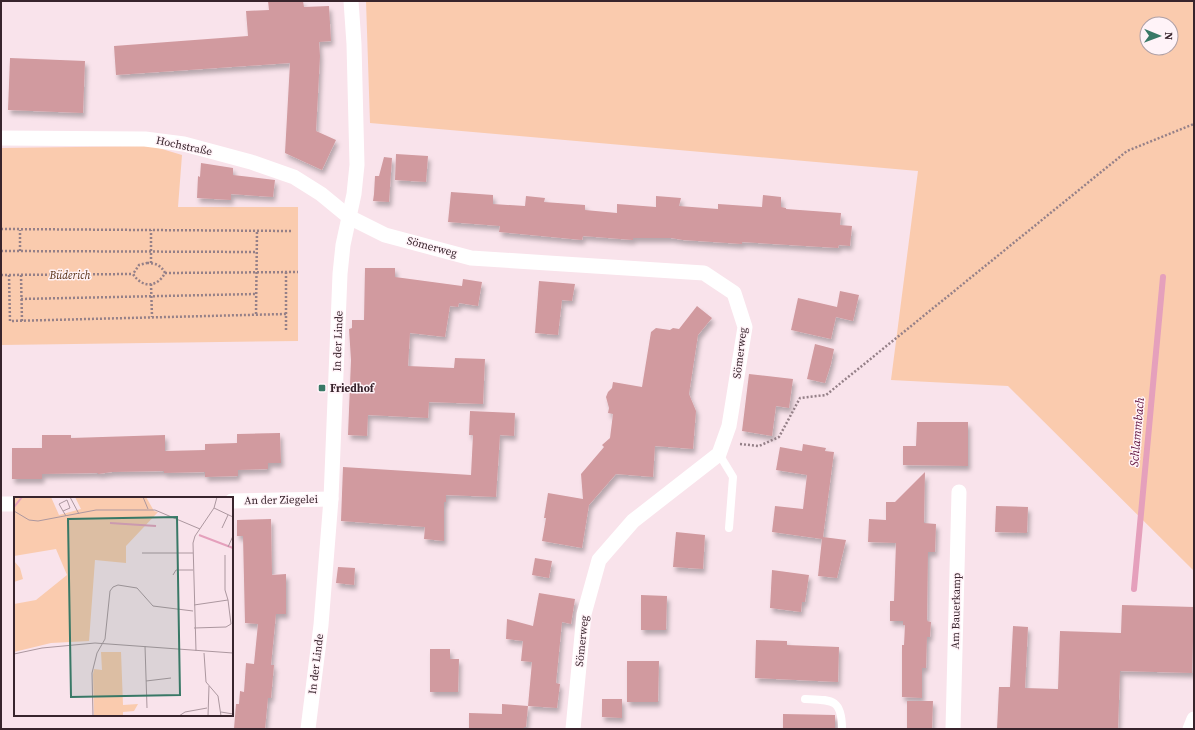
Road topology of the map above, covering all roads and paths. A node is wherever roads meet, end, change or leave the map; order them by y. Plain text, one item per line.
1 (351, 1) edge
2 (1194, 124) edge
3 (1, 138) edge
4 (349, 217) junction
5 (1, 229) edge
6 (20, 230) junction
7 (151, 230) junction
8 (257, 231) junction
9 (292, 231) dead end
10 (1, 251) edge
11 (20, 252) junction
12 (151, 252) junction
13 (256, 252) junction
14 (151, 263) junction
15 (256, 272) junction
16 (286, 272) junction
17 (298, 272) dead end
18 (164, 273) junction
19 (1, 274) edge
20 (9, 274) junction
21 (21, 274) junction
22 (133, 274) junction
23 (151, 284) junction
24 (256, 294) junction
25 (151, 296) junction
26 (21, 299) junction
27 (256, 314) junction
28 (286, 314) junction
29 (152, 317) junction
30 (22, 321) junction
31 (286, 331) dead end
32 (725, 438) junction
33 (719, 454) junction
34 (958, 492) dead end
35 (331, 499) junction
36 (233, 501) edge
37 (1, 504) edge
38 (14, 504) edge
39 (729, 528) dead end
40 (805, 699) dead end
41 (1194, 719) edge
42 (308, 729) edge
43 (573, 729) edge
44 (842, 729) edge
45 (953, 729) edge
46 (1190, 729) edge

1 - 4 street, In der Linde
2 - 32 path
3 - 4 street, Hochstraße
4 - 32 street, Sömerweg
4 - 35 street, In der Linde
5 - 6 path
6 - 7 path
6 - 11 path
7 - 8 path
7 - 12 path
8 - 9 path
8 - 13 path
10 - 11 path
11 - 12 path
12 - 13 path
12 - 14 path
13 - 15 path
14 - 18 path
14 - 22 path
15 - 16 path
15 - 18 path
15 - 24 path
16 - 17 path
16 - 28 path
18 - 23 path
19 - 20 path
20 - 21 path
20 - 30 path
21 - 22 path
21 - 26 path
22 - 23 path
23 - 25 path
24 - 25 path
24 - 27 path
25 - 26 path
25 - 29 path
26 - 30 path
27 - 28 path
27 - 29 path
28 - 31 path
29 - 30 path
32 - 33 street, Sömerweg
33 - 39 lane
33 - 43 street, Sömerweg
34 - 45 street, Am Bauerkamp
35 - 36 street, An der Ziegelei
35 - 42 street, In der Linde
37 - 38 street
40 - 44 lane
41 - 46 street

